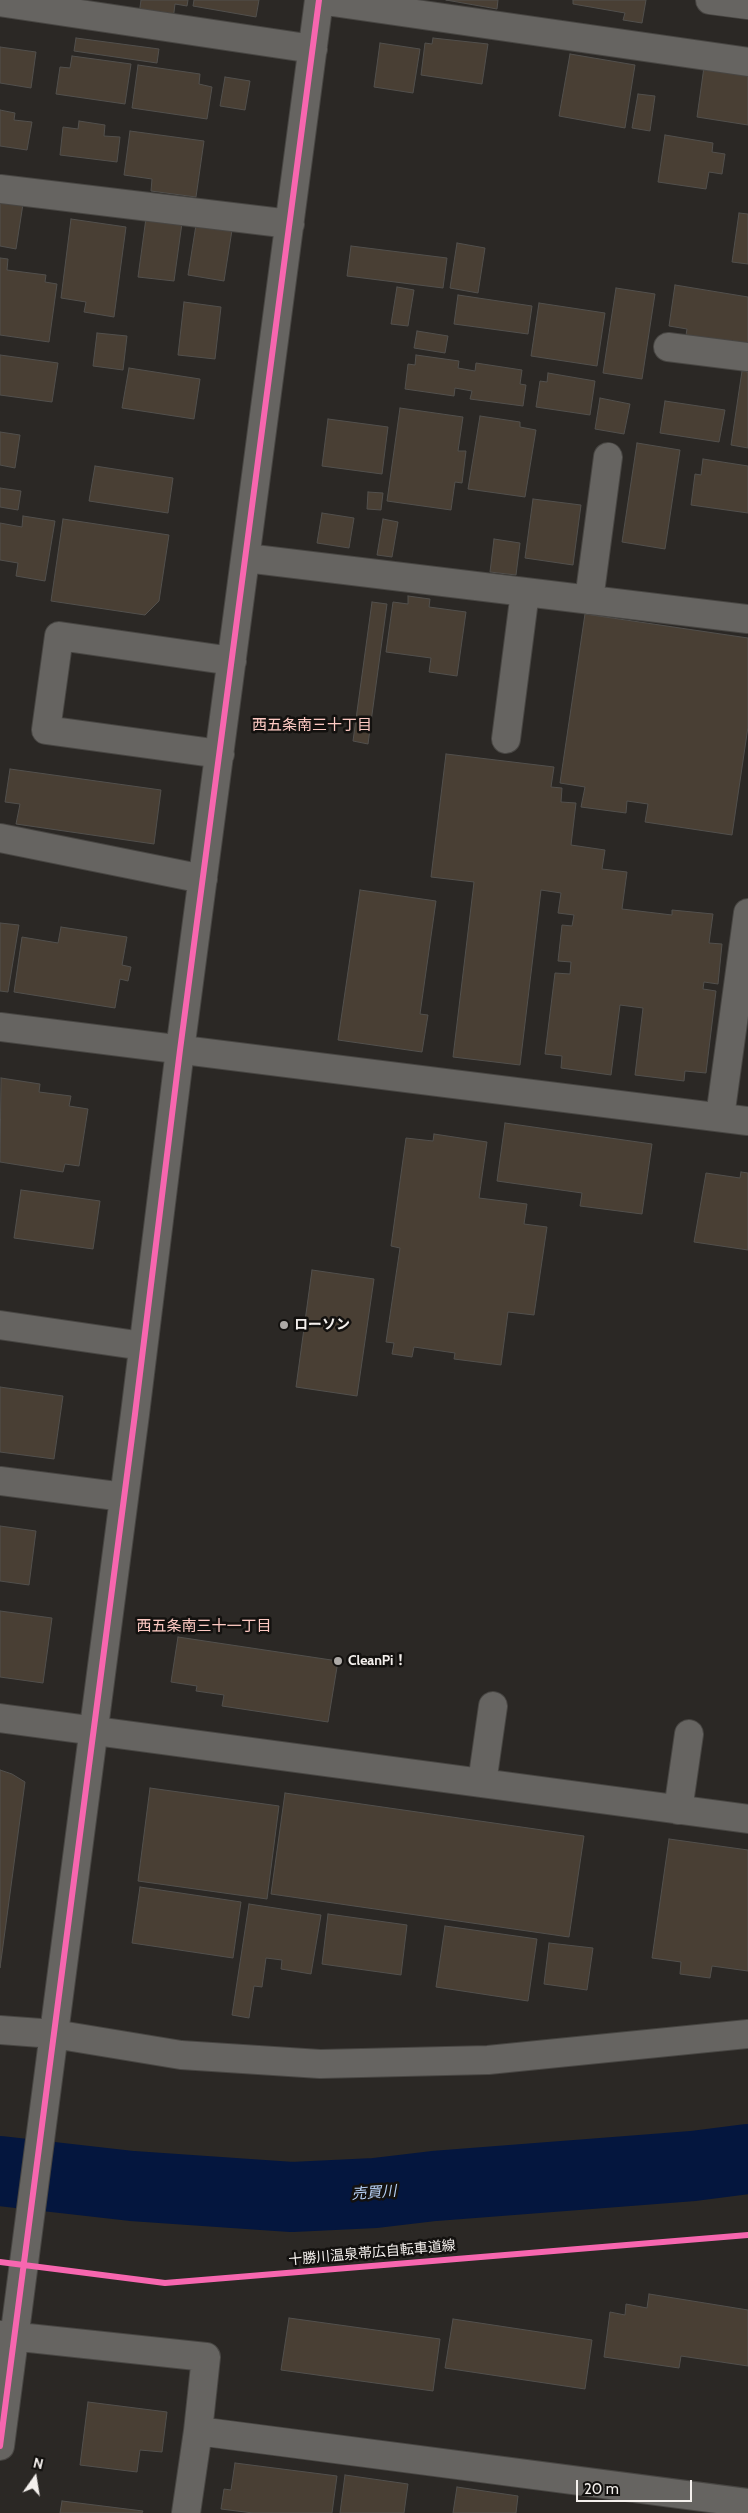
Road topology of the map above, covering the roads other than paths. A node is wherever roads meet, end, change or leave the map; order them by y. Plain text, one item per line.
1 (319, 0) edge
2 (710, 0) edge
3 (0, 2) edge
4 (748, 5) edge
5 (313, 49) junction
6 (748, 62) edge
7 (0, 188) edge
8 (290, 224) junction
9 (668, 347) dead end
10 (748, 357) edge
11 (608, 457) dead end
12 (246, 558) junction
13 (524, 592) junction
14 (589, 600) junction
15 (748, 619) edge
16 (232, 661) junction
17 (506, 739) dead end
18 (220, 754) junction
19 (0, 838) edge
20 (203, 879) junction
21 (748, 913) edge
22 (0, 1027) edge
23 (180, 1050) junction
24 (720, 1117) junction
25 (748, 1121) edge
26 (0, 1325) edge
27 (143, 1346) junction
28 (0, 1480) edge
29 (124, 1497) junction
30 (493, 1706) dead end
31 (0, 1718) edge
32 (94, 1730) junction
33 (689, 1734) dead end
34 (482, 1783) junction
35 (678, 1810) junction
36 (748, 1819) edge
37 (0, 2030) edge
38 (748, 2034) edge
39 (53, 2040) junction
40 (7, 2336) edge
41 (198, 2431) junction
42 (0, 2446) edge
43 (748, 2503) edge
44 (186, 2513) edge

1 - 5 street
1 - 6 street
2 - 4 street
3 - 5 street
5 - 8 street
7 - 8 street
8 - 12 street
9 - 10 street
11 - 14 street
12 - 13 street
12 - 16 street
13 - 14 street
13 - 17 street
14 - 15 street
16 - 18 street
16 - 18 street
18 - 20 street
19 - 20 street
20 - 23 street
21 - 24 street
22 - 23 street
23 - 24 street
23 - 27 street
24 - 25 street
26 - 27 street
27 - 29 street
28 - 29 street
29 - 32 street
30 - 34 street
31 - 32 street
32 - 34 street
32 - 39 street
33 - 35 street
34 - 35 street
35 - 36 street
37 - 39 street
38 - 39 street
39 - 40 street
40 - 41 street
40 - 42 street
41 - 43 street
41 - 44 street

